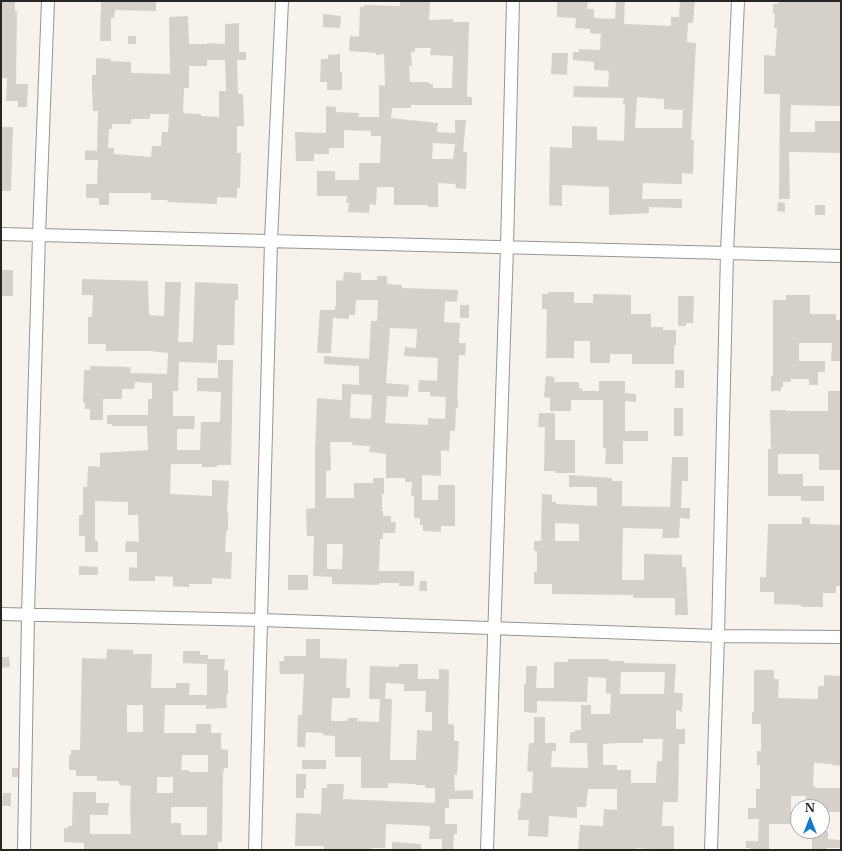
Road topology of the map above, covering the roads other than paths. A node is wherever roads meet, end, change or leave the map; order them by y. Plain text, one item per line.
1 (48, 1) edge
2 (282, 1) edge
3 (513, 1) edge
4 (738, 1) edge
5 (1, 234) edge
6 (39, 235) junction
7 (271, 241) junction
8 (507, 247) junction
9 (727, 253) junction
10 (841, 256) edge
11 (1, 614) edge
12 (28, 614) junction
13 (261, 620) junction
14 (495, 628) junction
15 (718, 636) junction
16 (841, 637) edge
17 (24, 850) edge
18 (255, 850) edge
19 (487, 850) edge
20 (711, 850) edge

1 - 6 street
2 - 7 street
3 - 8 street
4 - 9 street
5 - 6 street
6 - 7 street
6 - 12 street
7 - 8 street
7 - 13 street
8 - 9 street
8 - 14 street
9 - 10 street
9 - 15 street
11 - 12 street
12 - 13 street
12 - 17 street
13 - 14 street
13 - 18 street
14 - 15 street
14 - 19 street
15 - 16 street
15 - 20 street

